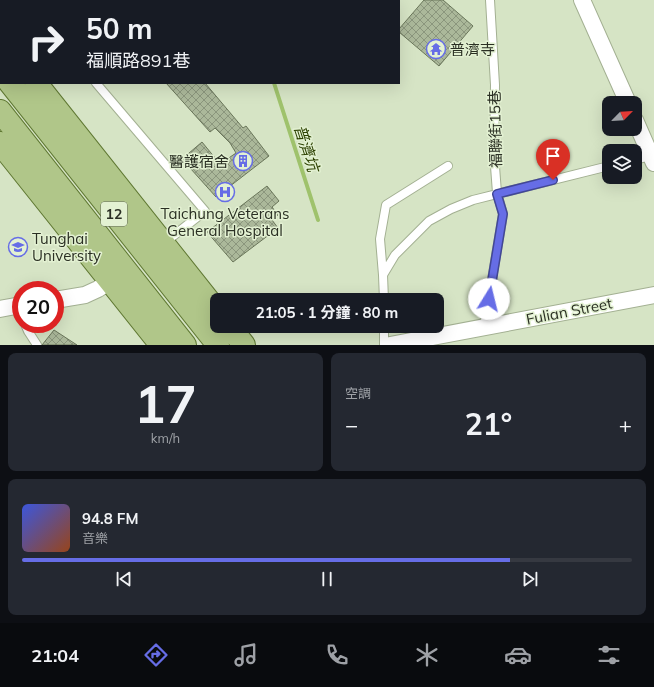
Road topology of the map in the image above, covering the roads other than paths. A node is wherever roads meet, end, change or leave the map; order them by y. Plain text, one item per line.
1 (490, 0) edge
2 (582, 0) edge
3 (11, 84) edge
4 (37, 84) edge
5 (97, 84) edge
6 (625, 96) edge
7 (0, 111) edge
8 (642, 135) edge
9 (0, 143) edge
10 (653, 158) edge
11 (642, 159) edge
12 (448, 166) dead end
13 (602, 168) edge
14 (497, 194) junction
15 (163, 244) junction
16 (383, 275) junction
17 (110, 281) junction
18 (384, 293) edge
19 (654, 295) edge
20 (64, 298) edge
21 (210, 303) edge
22 (0, 308) edge
23 (12, 308) edge
24 (484, 327) junction
25 (29, 333) edge
26 (235, 333) edge
27 (384, 333) edge
28 (37, 345) edge
29 (162, 345) edge
30 (185, 345) edge
31 (218, 345) edge
32 (244, 345) edge
33 (384, 345) edge
34 (390, 345) edge

1 - 14 lane, 福聯街15巷
2 - 6 street
3 - 31 main road, 12
4 - 15 main road, 12
5 - 15 lane
7 - 30 main road, 12
8 - 10 street
9 - 17 main road
10 - 11 lane
12 - 16 lane
13 - 14 lane
14 - 16 lane
14 - 24 lane, 福聯街15巷
15 - 21 main road, 12
16 - 18 lane
17 - 20 street
17 - 29 main road
19 - 24 street, Fulian Street
22 - 23 street
24 - 34 street, Fulian Street
25 - 28 lane
26 - 32 main road
27 - 33 lane

